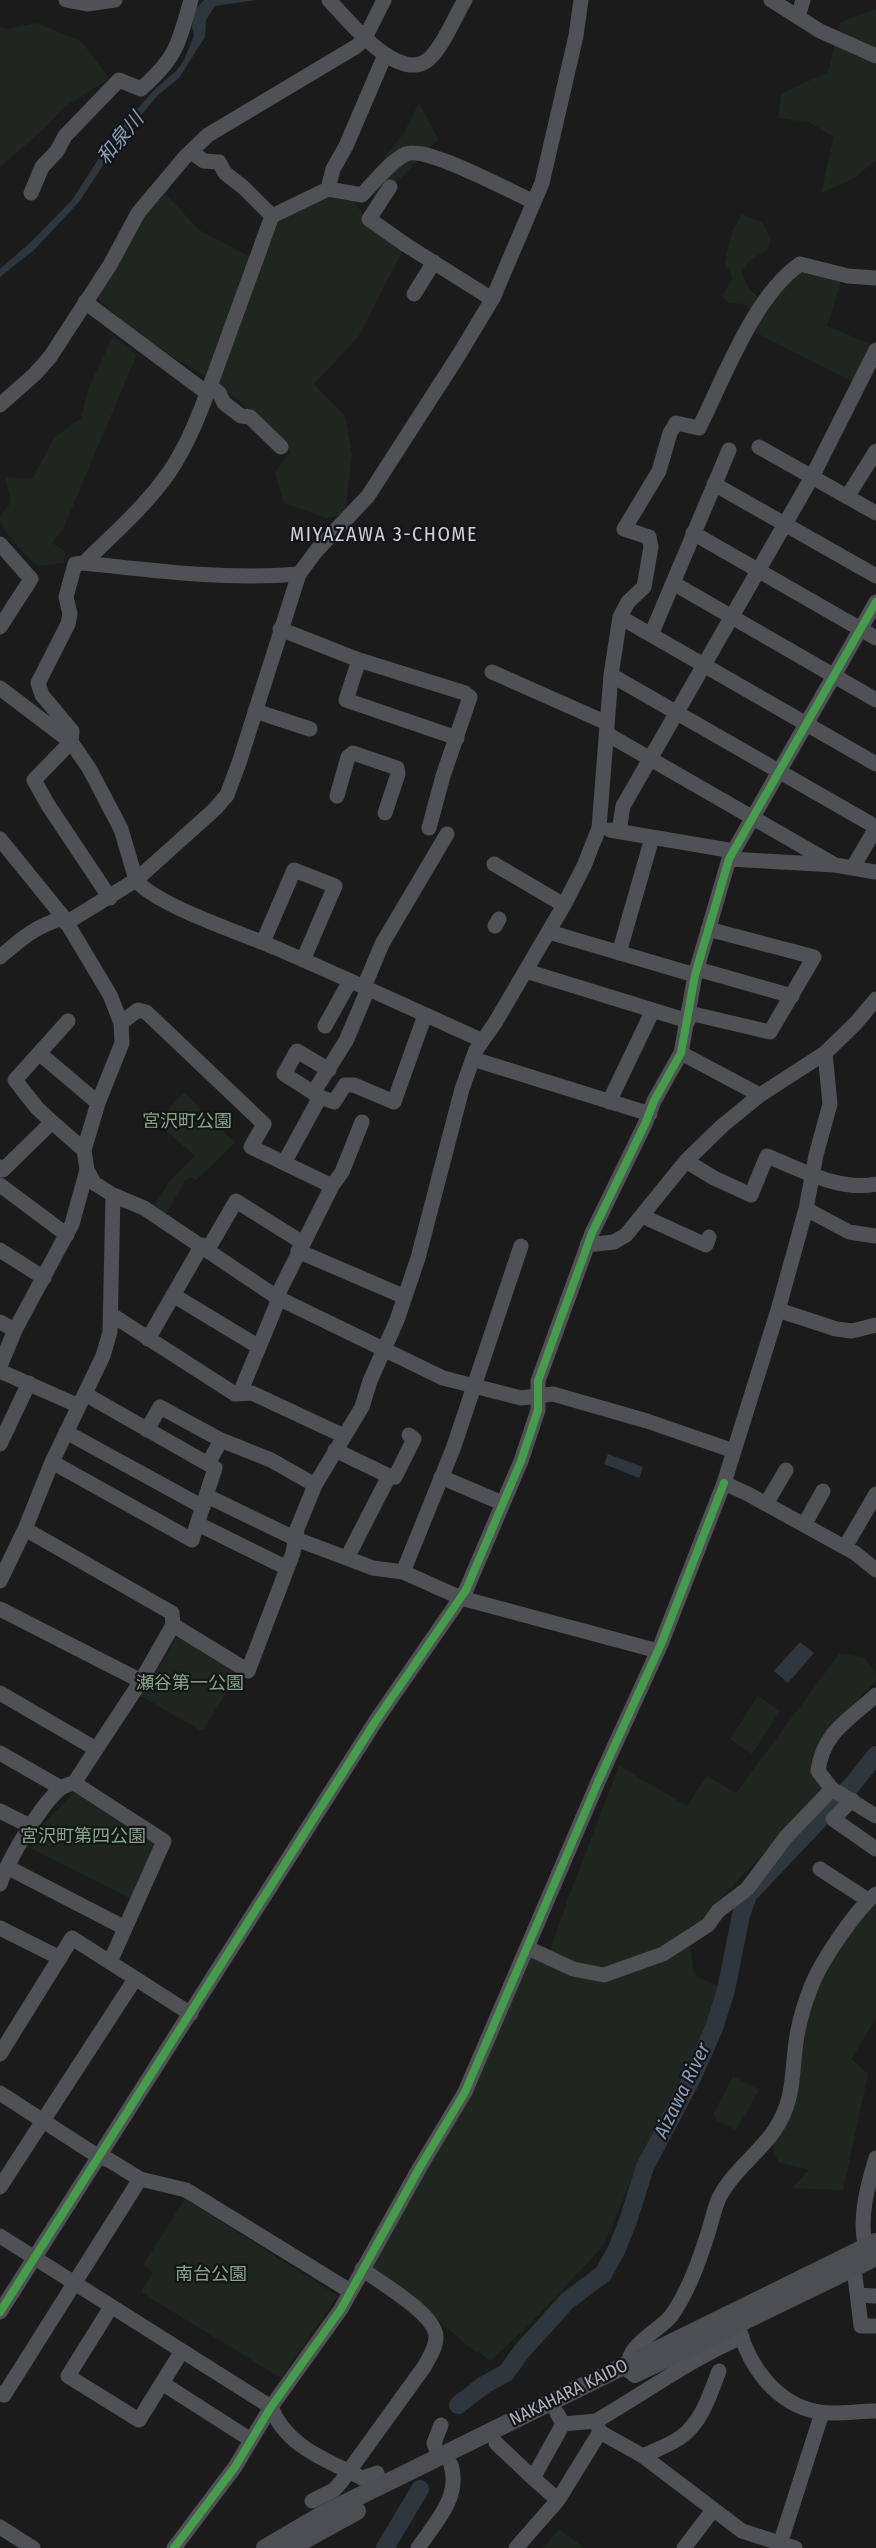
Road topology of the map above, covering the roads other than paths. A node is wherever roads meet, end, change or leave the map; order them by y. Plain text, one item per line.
1 (66, 0) edge
2 (115, 0) edge
3 (191, 0) edge
4 (329, 0) edge
5 (384, 0) edge
6 (465, 0) edge
7 (581, 0) edge
8 (771, 0) edge
9 (803, 0) edge
10 (798, 16) junction
11 (365, 38) junction
12 (385, 55) junction
13 (876, 56) edge
14 (191, 152) junction
15 (390, 187) dead end
16 (328, 189) junction
17 (31, 193) dead end
18 (534, 202) junction
19 (272, 216) junction
20 (434, 262) junction
21 (876, 278) edge
22 (414, 294) dead end
23 (492, 300) junction
24 (85, 302) junction
25 (874, 357) edge
26 (209, 390) junction
27 (0, 405) edge
28 (281, 447) dead end
29 (759, 447) dead end
30 (729, 450) dead end
31 (876, 451) edge
32 (812, 477) junction
33 (714, 483) junction
34 (847, 497) junction
35 (876, 513) edge
36 (784, 524) junction
37 (693, 533) junction
38 (0, 544) edge
39 (84, 563) junction
40 (758, 571) junction
41 (299, 574) junction
42 (876, 576) edge
43 (673, 583) junction
44 (876, 602) edge
45 (620, 617) junction
46 (731, 617) junction
47 (0, 627) edge
48 (280, 629) junction
49 (860, 629) junction
50 (651, 635) junction
51 (876, 638) edge
52 (359, 660) junction
53 (703, 665) junction
54 (492, 672) dead end
55 (610, 675) junction
56 (834, 676) junction
57 (0, 688) edge
58 (876, 700) edge
59 (255, 711) junction
60 (676, 712) junction
61 (806, 724) junction
62 (310, 729) dead end
63 (607, 729) junction
64 (457, 738) junction
65 (71, 742) junction
66 (650, 759) junction
67 (876, 764) edge
68 (779, 771) junction
69 (337, 796) dead end
70 (385, 813) dead end
71 (753, 818) junction
72 (429, 828) dead end
73 (599, 828) junction
74 (876, 828) edge
75 (619, 831) junction
76 (447, 834) dead end
77 (0, 838) edge
78 (652, 838) junction
79 (732, 855) junction
80 (494, 864) dead end
81 (835, 865) junction
82 (853, 867) junction
83 (876, 872) edge
84 (136, 880) junction
85 (110, 898) junction
86 (564, 906) junction
87 (65, 921) junction
88 (708, 929) junction
89 (549, 932) junction
90 (263, 942) junction
91 (619, 953) junction
92 (0, 957) edge
93 (303, 960) junction
94 (526, 971) junction
95 (696, 972) junction
96 (361, 985) junction
97 (792, 996) junction
98 (876, 999) edge
99 (653, 1010) junction
100 (425, 1015) junction
101 (688, 1017) junction
102 (68, 1021) dead end
103 (121, 1023) junction
104 (325, 1026) dead end
105 (481, 1040) junction
106 (39, 1053) junction
107 (681, 1053) junction
108 (825, 1053) junction
109 (473, 1059) junction
110 (329, 1070) junction
111 (317, 1095) junction
112 (760, 1095) junction
113 (609, 1102) junction
114 (98, 1103) junction
115 (650, 1114) junction
116 (52, 1122) junction
117 (362, 1122) dead end
118 (84, 1150) junction
119 (686, 1161) junction
120 (284, 1162) junction
121 (1, 1170) edge
122 (87, 1170) junction
123 (813, 1174) junction
124 (876, 1184) edge
125 (0, 1185) edge
126 (332, 1186) junction
127 (113, 1195) junction
128 (806, 1209) junction
129 (642, 1216) junction
130 (67, 1235) junction
131 (876, 1236) edge
132 (709, 1237) dead end
133 (587, 1245) junction
134 (521, 1246) dead end
135 (205, 1247) junction
136 (300, 1247) junction
137 (0, 1250) edge
138 (44, 1278) junction
139 (173, 1295) junction
140 (405, 1297) junction
141 (278, 1298) junction
142 (778, 1310) junction
143 (112, 1315) junction
144 (0, 1322) edge
145 (876, 1325) edge
146 (15, 1330) junction
147 (148, 1339) junction
148 (259, 1347) junction
149 (385, 1350) junction
150 (0, 1369) edge
151 (29, 1383) junction
152 (474, 1385) junction
153 (240, 1393) junction
154 (538, 1397) junction
155 (82, 1400) junction
156 (147, 1430) junction
157 (66, 1432) junction
158 (409, 1435) dead end
159 (344, 1436) junction
160 (221, 1440) junction
161 (0, 1444) edge
162 (335, 1450) junction
163 (734, 1451) junction
164 (51, 1462) junction
165 (208, 1464) junction
166 (786, 1470) dead end
167 (389, 1476) junction
168 (441, 1477) junction
169 (724, 1483) junction
170 (315, 1485) junction
171 (823, 1491) dead end
172 (876, 1494) edge
173 (205, 1502) junction
174 (502, 1503) junction
175 (766, 1504) junction
176 (198, 1524) junction
177 (804, 1525) junction
178 (25, 1529) junction
179 (296, 1539) junction
180 (845, 1547) junction
181 (346, 1558) junction
182 (287, 1568) junction
183 (876, 1570) edge
184 (403, 1572) junction
185 (0, 1581) edge
186 (461, 1598) junction
187 (0, 1610) edge
188 (173, 1625) junction
189 (658, 1651) junction
190 (141, 1681) junction
191 (0, 1693) edge
192 (876, 1695) edge
193 (96, 1749) junction
194 (0, 1753) edge
195 (68, 1785) junction
196 (842, 1795) junction
197 (0, 1811) edge
198 (876, 1816) edge
199 (30, 1826) junction
200 (876, 1849) edge
201 (820, 1869) dead end
202 (3, 1874) edge
203 (872, 1897) edge
204 (0, 1928) edge
205 (125, 1928) junction
206 (528, 1948) junction
207 (60, 1958) junction
208 (110, 1962) junction
209 (135, 1979) junction
210 (191, 2014) junction
211 (0, 2054) edge
212 (0, 2094) edge
213 (43, 2121) junction
214 (99, 2157) junction
215 (876, 2158) edge
216 (140, 2179) junction
217 (0, 2187) edge
218 (0, 2236) edge
219 (873, 2248) edge
220 (34, 2259) junction
221 (854, 2268) junction
222 (362, 2269) junction
223 (75, 2284) junction
224 (350, 2291) junction
225 (858, 2295) junction
226 (876, 2296) edge
227 (111, 2307) junction
228 (0, 2312) edge
229 (876, 2326) edge
230 (740, 2331) junction
231 (182, 2351) junction
232 (629, 2370) junction
233 (719, 2371) dead end
234 (162, 2383) junction
235 (0, 2393) edge
236 (271, 2407) junction
237 (876, 2411) edge
238 (822, 2413) junction
239 (560, 2418) junction
240 (441, 2425) dead end
241 (598, 2426) junction
242 (251, 2440) junction
243 (496, 2443) junction
244 (643, 2456) junction
245 (445, 2461) junction
246 (350, 2471) junction
247 (377, 2473) dead end
248 (533, 2478) junction
249 (558, 2500) junction
250 (312, 2501) dead end
251 (713, 2510) junction
252 (0, 2527) edge
253 (780, 2544) junction
254 (33, 2548) edge
255 (174, 2548) edge
256 (265, 2548) edge
257 (290, 2548) edge
258 (418, 2548) edge
259 (516, 2548) edge
260 (684, 2548) edge
261 (795, 2548) edge

1 - 2 street
3 - 17 street
4 - 11 street
5 - 11 street
6 - 12 street
7 - 18 street
8 - 10 street
9 - 10 street
10 - 13 street
11 - 12 street
11 - 14 street
12 - 16 street
14 - 19 street
14 - 24 street
15 - 20 street
16 - 18 street
16 - 19 street
18 - 23 street
19 - 26 street
20 - 22 street
20 - 23 street
21 - 45 street
23 - 41 street
24 - 26 street
24 - 27 street
25 - 32 street
26 - 28 street
26 - 39 street
29 - 32 street
30 - 33 street
31 - 34 street
32 - 34 street
32 - 36 street
33 - 36 street
33 - 37 street
34 - 35 street
36 - 40 street
36 - 42 street
37 - 40 street
37 - 43 street
38 - 47 street
39 - 41 street
39 - 65 street
40 - 46 street
40 - 49 street
41 - 48 street
43 - 46 street
43 - 50 street
44 - 49 street
45 - 50 street
45 - 55 street
46 - 53 street
46 - 56 street
48 - 52 street
48 - 59 street
49 - 51 street
49 - 56 street
50 - 53 street
52 - 64 street
52 - 64 street
53 - 60 street
53 - 61 street
54 - 63 street
55 - 60 street
55 - 63 street
56 - 58 street
56 - 61 street
57 - 65 street
59 - 62 street
59 - 84 street
60 - 66 street
60 - 68 street
61 - 67 street
61 - 68 street
63 - 66 street
63 - 73 street
64 - 72 street
65 - 84 street
65 - 85 street
66 - 71 street
66 - 75 street
68 - 71 street
68 - 74 street
69 - 70 street
71 - 79 street
71 - 81 street
73 - 75 street
73 - 86 street
74 - 82 street
75 - 78 street
76 - 96 street
77 - 87 street
78 - 79 street
78 - 91 street
79 - 81 street
79 - 88 street
80 - 86 street
81 - 82 street
82 - 83 street
84 - 85 street
84 - 90 street
85 - 87 street
86 - 89 street
87 - 92 street
87 - 103 street
88 - 95 street
88 - 97 street
89 - 91 street
89 - 94 street
90 - 93 street
90 - 93 street
91 - 95 street
93 - 96 street
94 - 99 street
94 - 105 street
95 - 97 street
95 - 101 street
96 - 100 street
96 - 104 street
96 - 110 street
97 - 101 street
98 - 108 street
99 - 101 street
99 - 113 street
100 - 105 street
100 - 111 street
101 - 107 street
102 - 106 street
103 - 114 street
103 - 120 street
105 - 109 street
106 - 114 street
106 - 116 street
107 - 112 street
107 - 115 street
108 - 112 street
108 - 123 street
109 - 113 street
109 - 140 street
110 - 111 street
110 - 111 street
111 - 120 street
112 - 119 street
113 - 115 street
114 - 118 street
115 - 133 street
116 - 118 street
116 - 121 street
117 - 126 street
118 - 122 street
119 - 123 street
119 - 129 street
120 - 126 street
122 - 127 street
122 - 130 street
123 - 124 street
123 - 128 street
125 - 130 street
126 - 136 street
127 - 135 street
127 - 143 street
128 - 131 street
128 - 142 street
129 - 132 street
129 - 133 street
130 - 138 street
133 - 154 street
134 - 152 street
135 - 136 street
135 - 139 street
135 - 141 street
136 - 140 street
136 - 141 street
137 - 138 street
138 - 146 street
139 - 147 street
139 - 148 street
140 - 149 street
141 - 148 street
141 - 149 street
142 - 145 street
142 - 163 street
143 - 147 street
143 - 155 street
144 - 146 street
146 - 150 street
147 - 153 street
148 - 153 street
149 - 152 street
149 - 159 street
150 - 151 street
151 - 155 street
151 - 161 street
152 - 154 street
152 - 168 street
153 - 159 street
154 - 163 street
154 - 174 street
155 - 156 street
155 - 157 street
156 - 160 street
156 - 165 street
157 - 164 street
157 - 173 street
158 - 167 street
159 - 162 street
160 - 165 street
160 - 170 street
162 - 167 street
162 - 170 street
163 - 169 street
164 - 176 street
164 - 178 street
165 - 173 street
166 - 175 street
167 - 181 street
168 - 174 street
168 - 184 street
169 - 175 street
169 - 189 street
170 - 179 street
171 - 177 street
172 - 180 street
173 - 176 street
173 - 179 street
174 - 186 street
175 - 177 street
176 - 182 street
177 - 180 street
178 - 185 street
178 - 188 street
179 - 181 street
179 - 182 street
180 - 183 street
181 - 184 street
182 - 188 street
184 - 186 street
186 - 189 street
186 - 210 street
187 - 190 street
188 - 190 street
189 - 206 street
190 - 193 street
191 - 193 street
192 - 196 street
193 - 195 street
194 - 195 street
195 - 199 street
195 - 205 street
196 - 198 street
196 - 200 street
196 - 206 street
197 - 199 street
199 - 202 street
201 - 203 street
202 - 205 street
203 - 232 street
204 - 207 street
205 - 208 street
206 - 222 street
207 - 208 street
207 - 211 street
208 - 209 street
209 - 210 street
209 - 213 street
210 - 214 street
212 - 213 street
213 - 214 street
213 - 217 street
214 - 216 street
214 - 220 street
215 - 219 street
216 - 223 street
216 - 224 street
218 - 220 street
219 - 221 main road, NAKAHARA KAIDO
219 - 232 main road, NAKAHARA KAIDO
220 - 223 street
220 - 228 street
221 - 225 street
221 - 230 main road, NAKAHARA KAIDO
222 - 224 street
222 - 246 street
223 - 227 street
223 - 235 street
224 - 236 street
225 - 226 street
225 - 229 street
227 - 231 street
227 - 234 street
230 - 232 main road, NAKAHARA KAIDO
230 - 238 street
230 - 241 street
231 - 234 street
231 - 236 street
232 - 239 main road, NAKAHARA KAIDO
232 - 245 main road, NAKAHARA KAIDO
233 - 244 street
234 - 242 street
236 - 242 street
236 - 246 street
237 - 238 street
238 - 253 street
239 - 241 street
239 - 243 main road, NAKAHARA KAIDO
239 - 248 street
240 - 245 street
241 - 244 street
241 - 249 street
242 - 255 street
243 - 245 main road, NAKAHARA KAIDO
243 - 248 street
244 - 251 street
245 - 256 main road, NAKAHARA KAIDO
245 - 257 main road, NAKAHARA KAIDO
245 - 258 street
246 - 247 street
246 - 250 street
248 - 249 street
249 - 259 street
251 - 253 street
251 - 260 street
252 - 254 street
253 - 261 street

